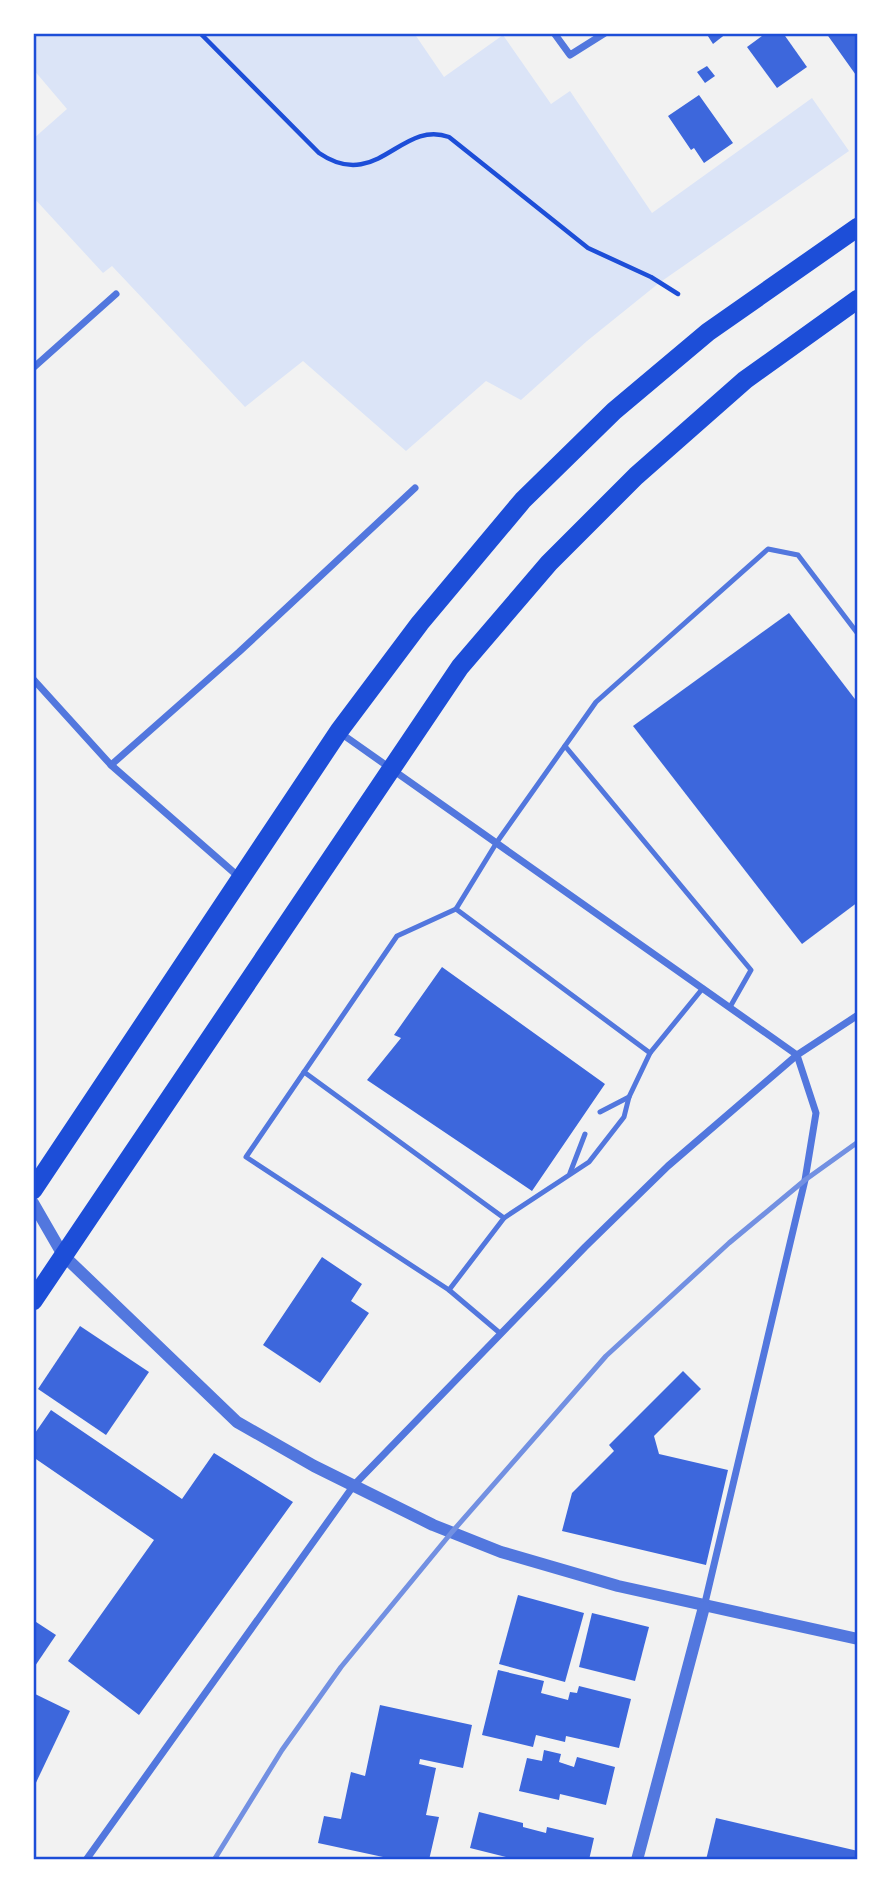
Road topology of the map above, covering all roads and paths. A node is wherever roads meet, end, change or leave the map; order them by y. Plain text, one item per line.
1 (200, 33) edge
2 (554, 33) edge
3 (605, 33) edge
4 (858, 227) edge
5 (116, 294) dead end
6 (678, 294) dead end
7 (858, 299) edge
8 (33, 368) edge
9 (415, 488) dead end
10 (858, 634) edge
11 (33, 679) edge
12 (339, 732) junction
13 (565, 746) junction
14 (111, 765) junction
15 (392, 768) junction
16 (497, 842) junction
17 (241, 878) junction
18 (456, 909) junction
19 (703, 988) junction
20 (730, 1007) junction
21 (858, 1015) edge
22 (650, 1053) junction
23 (797, 1055) junction
24 (304, 1072) junction
25 (629, 1097) junction
26 (600, 1112) dead end
27 (585, 1134) dead end
28 (570, 1173) junction
29 (33, 1191) edge
30 (33, 1203) edge
31 (503, 1218) junction
32 (63, 1255) junction
33 (449, 1290) junction
34 (33, 1301) edge
35 (501, 1334) junction
36 (354, 1485) junction
37 (704, 1606) junction
38 (858, 1639) edge
39 (86, 1860) edge
40 (637, 1860) edge

1 - 6 path
2 - 3 street
4 - 12 highway
5 - 8 street
7 - 15 highway
9 - 14 street
10 - 13 lane
11 - 14 street
12 - 15 street
12 - 17 highway
13 - 16 lane
13 - 20 lane
14 - 17 street
15 - 16 street
15 - 32 highway
16 - 18 lane
16 - 19 street
17 - 29 highway
18 - 22 lane
18 - 24 lane
19 - 20 street
19 - 22 lane
20 - 23 street
21 - 23 street
22 - 25 lane
23 - 35 street
23 - 37 street
24 - 31 lane
24 - 33 lane
25 - 26 lane
25 - 28 lane
27 - 28 lane
28 - 31 lane
30 - 32 street
31 - 33 lane
32 - 34 highway
32 - 36 street
33 - 35 lane
35 - 36 street
36 - 37 street
36 - 39 street
37 - 38 street
37 - 40 street

